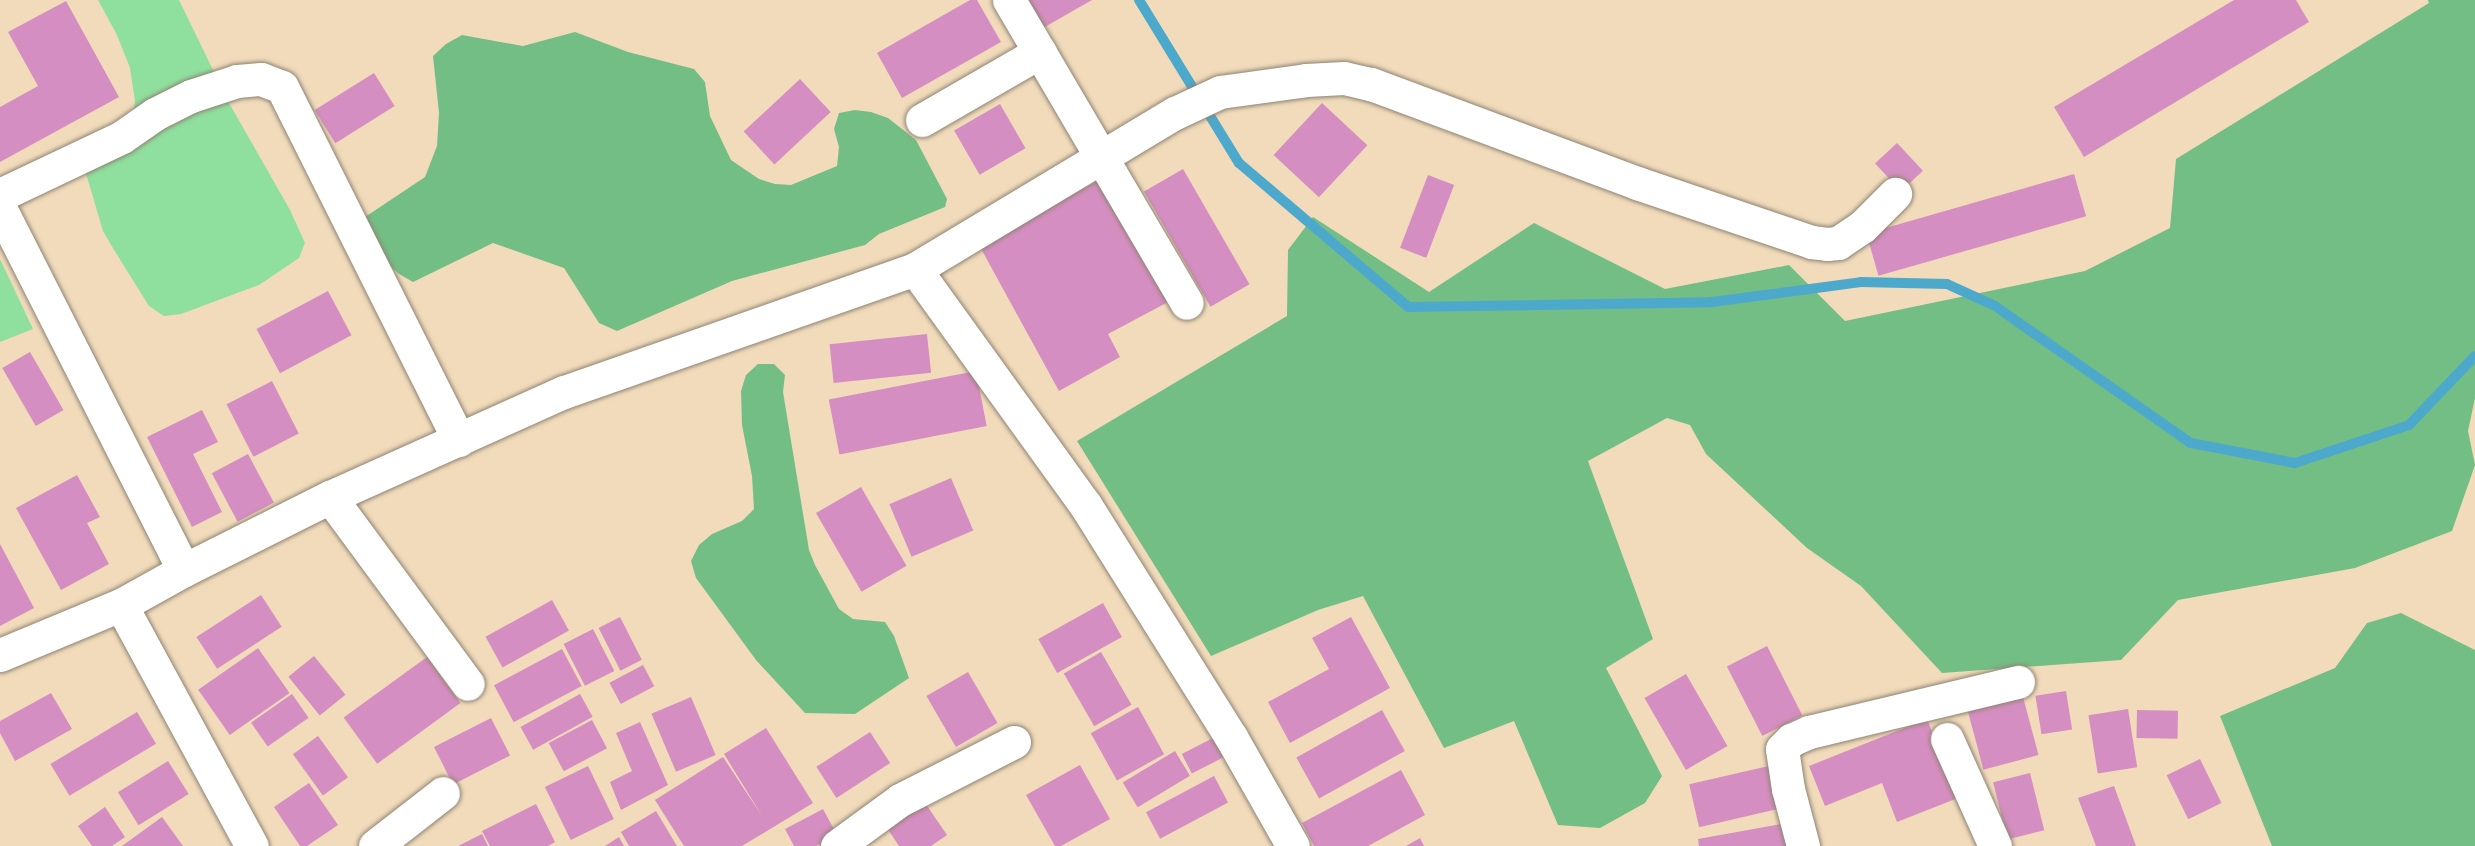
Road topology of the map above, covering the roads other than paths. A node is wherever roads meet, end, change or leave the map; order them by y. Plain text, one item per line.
1 (1009, 0) edge
2 (1040, 52) junction
3 (922, 120) dead end
4 (1103, 157) junction
5 (1895, 194) dead end
6 (0, 195) edge
7 (0, 207) edge
8 (915, 269) junction
9 (1187, 303) dead end
10 (459, 440) junction
11 (330, 497) junction
12 (184, 570) junction
13 (121, 605) junction
14 (0, 655) edge
15 (2018, 681) dead end
16 (468, 684) dead end
17 (1947, 740) dead end
18 (1014, 742) dead end
19 (443, 793) dead end
20 (252, 846) edge
21 (375, 846) edge
22 (837, 846) edge
23 (1293, 846) edge
24 (1803, 846) edge
25 (1995, 846) edge

1 - 2 street
2 - 3 street
2 - 4 street
4 - 5 street
4 - 8 street
4 - 9 street
6 - 10 street
7 - 12 street
8 - 10 street
8 - 23 street
10 - 11 street
11 - 12 street
11 - 16 street
12 - 13 street
13 - 14 street
13 - 20 street
15 - 24 street
17 - 25 street
18 - 22 street
19 - 21 street

